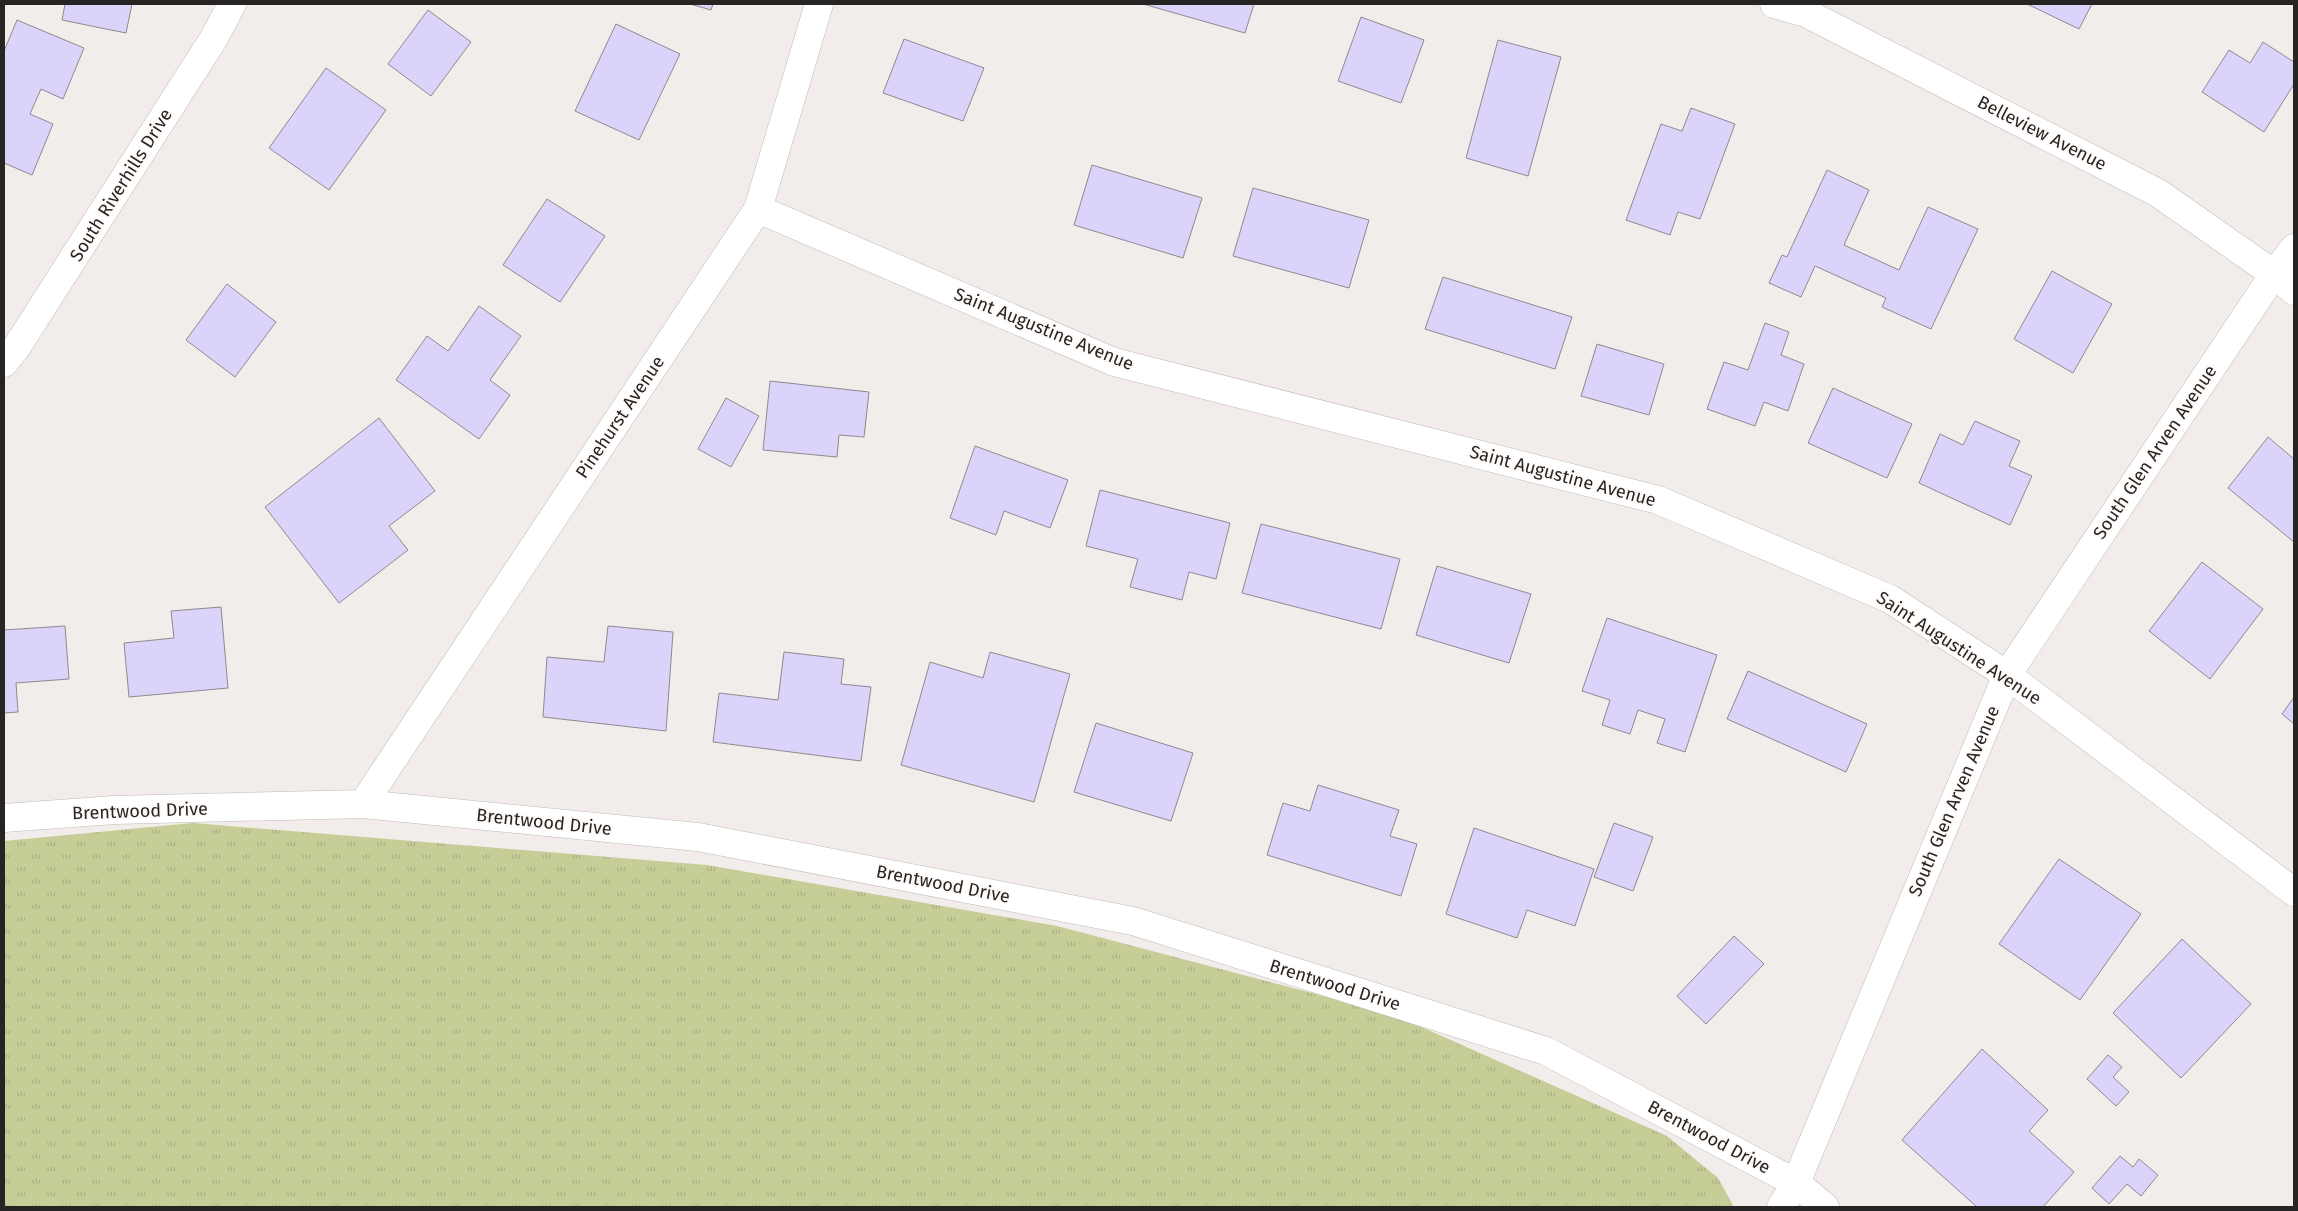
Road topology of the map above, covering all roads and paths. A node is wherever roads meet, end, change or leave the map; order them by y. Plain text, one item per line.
1 (232, 4) edge
2 (818, 4) edge
3 (1774, 4) edge
4 (758, 209) junction
5 (2294, 248) edge
6 (2284, 282) edge
7 (4, 363) edge
8 (2007, 675) junction
9 (364, 804) junction
10 (4, 818) edge
11 (2294, 892) edge
12 (1796, 1183) junction
13 (1781, 1207) edge
14 (1824, 1207) edge

1 - 7 street, South Riverhills Drive
2 - 4 street, Pinehurst Avenue
3 - 6 street, Belleview Avenue
4 - 8 street, Saint Augustine Avenue
4 - 9 street, Pinehurst Avenue
5 - 6 street, South Glen Arven Avenue
6 - 8 street, South Glen Arven Avenue
8 - 11 street, Saint Augustine Avenue
8 - 12 street, South Glen Arven Avenue
9 - 10 street, Brentwood Drive
9 - 12 street, Brentwood Drive
12 - 13 street, South Glen Arven Avenue
12 - 14 street, Brentwood Drive

